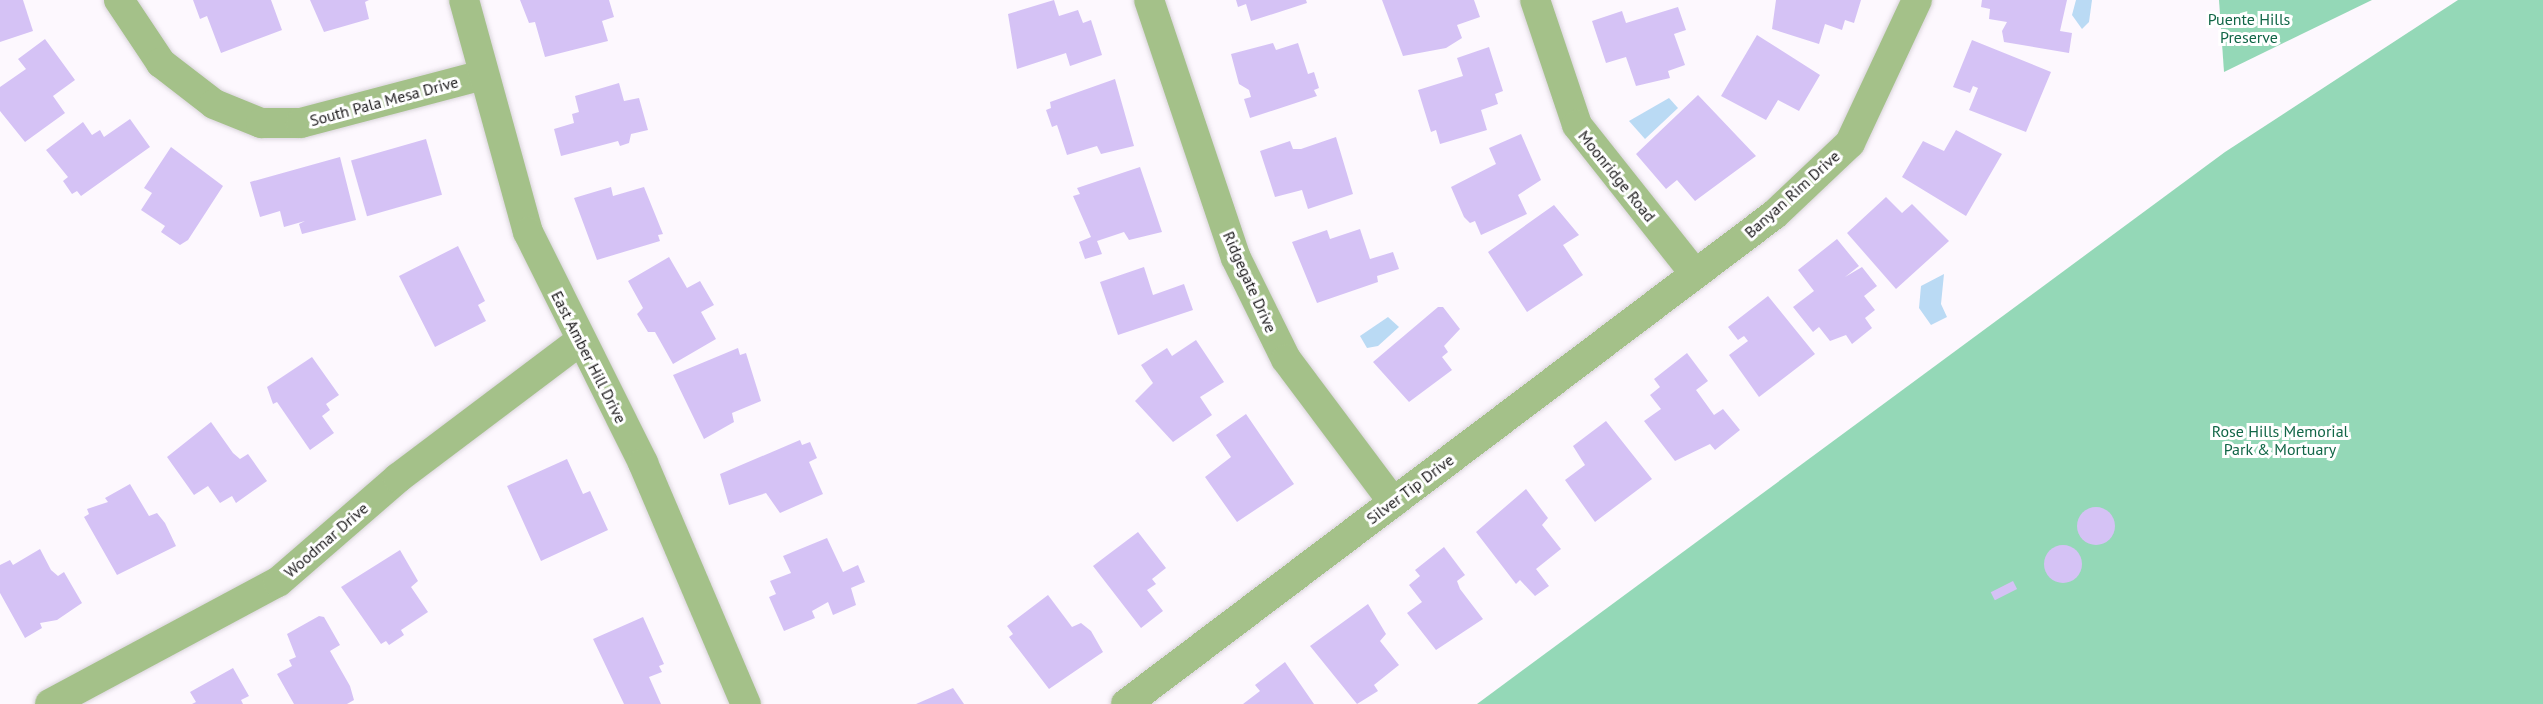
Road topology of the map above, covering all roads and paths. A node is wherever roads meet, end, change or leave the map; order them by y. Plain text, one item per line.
1 (119, 0) edge
2 (464, 0) edge
3 (1149, 0) edge
4 (1535, 0) edge
5 (1917, 0) edge
6 (483, 75) junction
7 (1695, 274) junction
8 (580, 341) junction
9 (1393, 502) junction
10 (50, 704) edge
11 (746, 704) edge
12 (1126, 704) edge

1 - 6 street, South Pala Mesa Drive
2 - 6 street, East Amber Hill Drive
3 - 9 street, Ridgegate Drive
4 - 7 street, Moonridge Road
5 - 7 street, Banyan Rim Drive
6 - 8 street, East Amber Hill Drive
7 - 9 street, Silver Tip Drive
8 - 10 street, Woodmar Drive
8 - 11 street, East Amber Hill Drive
9 - 12 street, Silver Tip Drive

